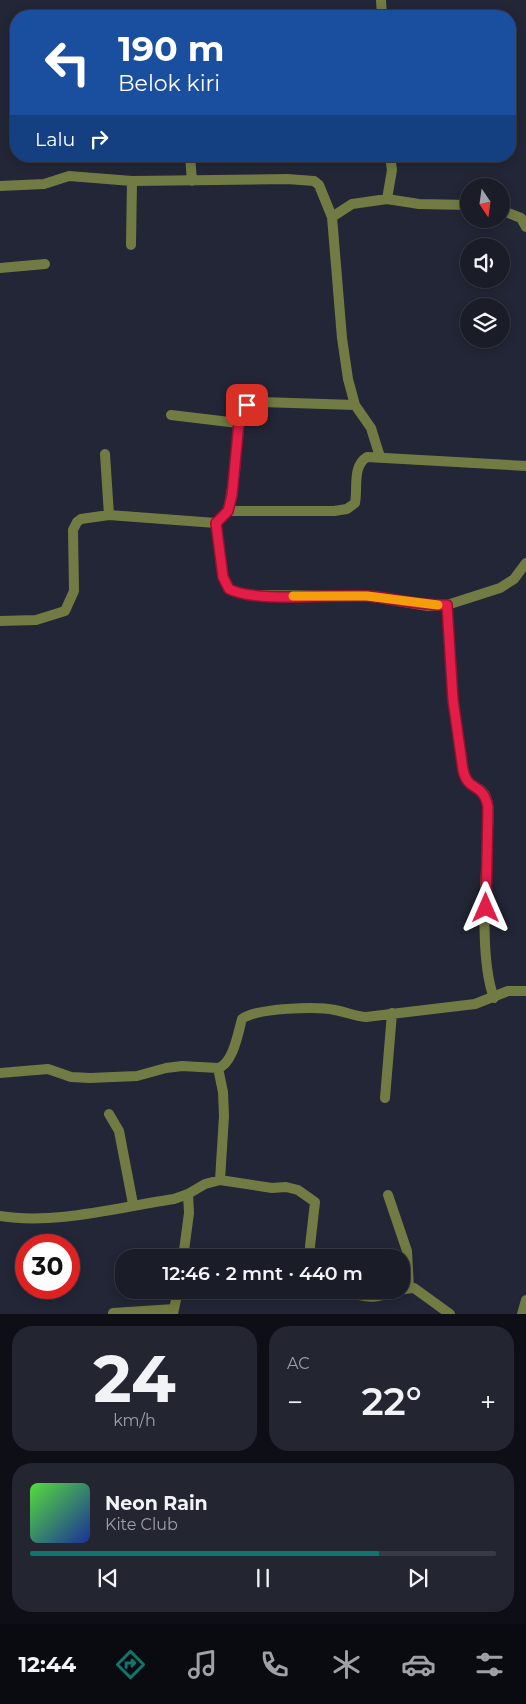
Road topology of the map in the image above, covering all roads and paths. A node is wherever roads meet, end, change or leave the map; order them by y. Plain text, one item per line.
1 (190, 162) edge
2 (391, 162) edge
3 (132, 181) junction
4 (192, 181) junction
5 (0, 186) edge
6 (387, 199) junction
7 (460, 205) edge
8 (510, 214) edge
9 (332, 217) junction
10 (526, 227) edge
11 (130, 245) dead end
12 (45, 264) dead end
13 (0, 268) edge
14 (355, 405) junction
15 (171, 415) dead end
16 (238, 422) junction
17 (104, 454) dead end
18 (380, 457) junction
19 (526, 466) edge
20 (228, 511) junction
21 (109, 515) junction
22 (216, 523) junction
23 (526, 563) edge
24 (447, 605) junction
25 (0, 621) edge
26 (526, 991) edge
27 (494, 998) junction
28 (392, 1013) junction
29 (218, 1068) junction
30 (0, 1073) edge
31 (385, 1098) dead end
32 (109, 1114) dead end
33 (220, 1180) junction
34 (188, 1194) junction
35 (388, 1195) dead end
36 (133, 1204) junction
37 (0, 1216) edge
38 (184, 1249) edge
39 (310, 1249) edge
40 (405, 1249) edge
41 (410, 1288) edge
42 (176, 1299) edge
43 (526, 1300) edge
44 (174, 1312) edge
45 (113, 1313) edge
46 (450, 1314) edge
47 (522, 1314) edge

1 - 4 street
2 - 6 street
3 - 4 street
3 - 5 street
3 - 11 street
4 - 9 street
6 - 7 street
6 - 9 street
8 - 10 street
9 - 14 street
12 - 13 street
14 - 16 street
14 - 18 street
15 - 16 street
16 - 20 street
17 - 21 street
18 - 19 street
18 - 20 street
20 - 22 street
21 - 22 street
21 - 25 street
22 - 24 street
23 - 24 street
24 - 27 street
26 - 27 street
27 - 28 street
28 - 29 street
28 - 31 street
29 - 30 street
29 - 33 street
32 - 36 street
33 - 34 street
33 - 39 street
34 - 36 street
34 - 38 street
35 - 40 street
36 - 37 street
41 - 46 street
42 - 44 street
43 - 47 street
44 - 45 street

